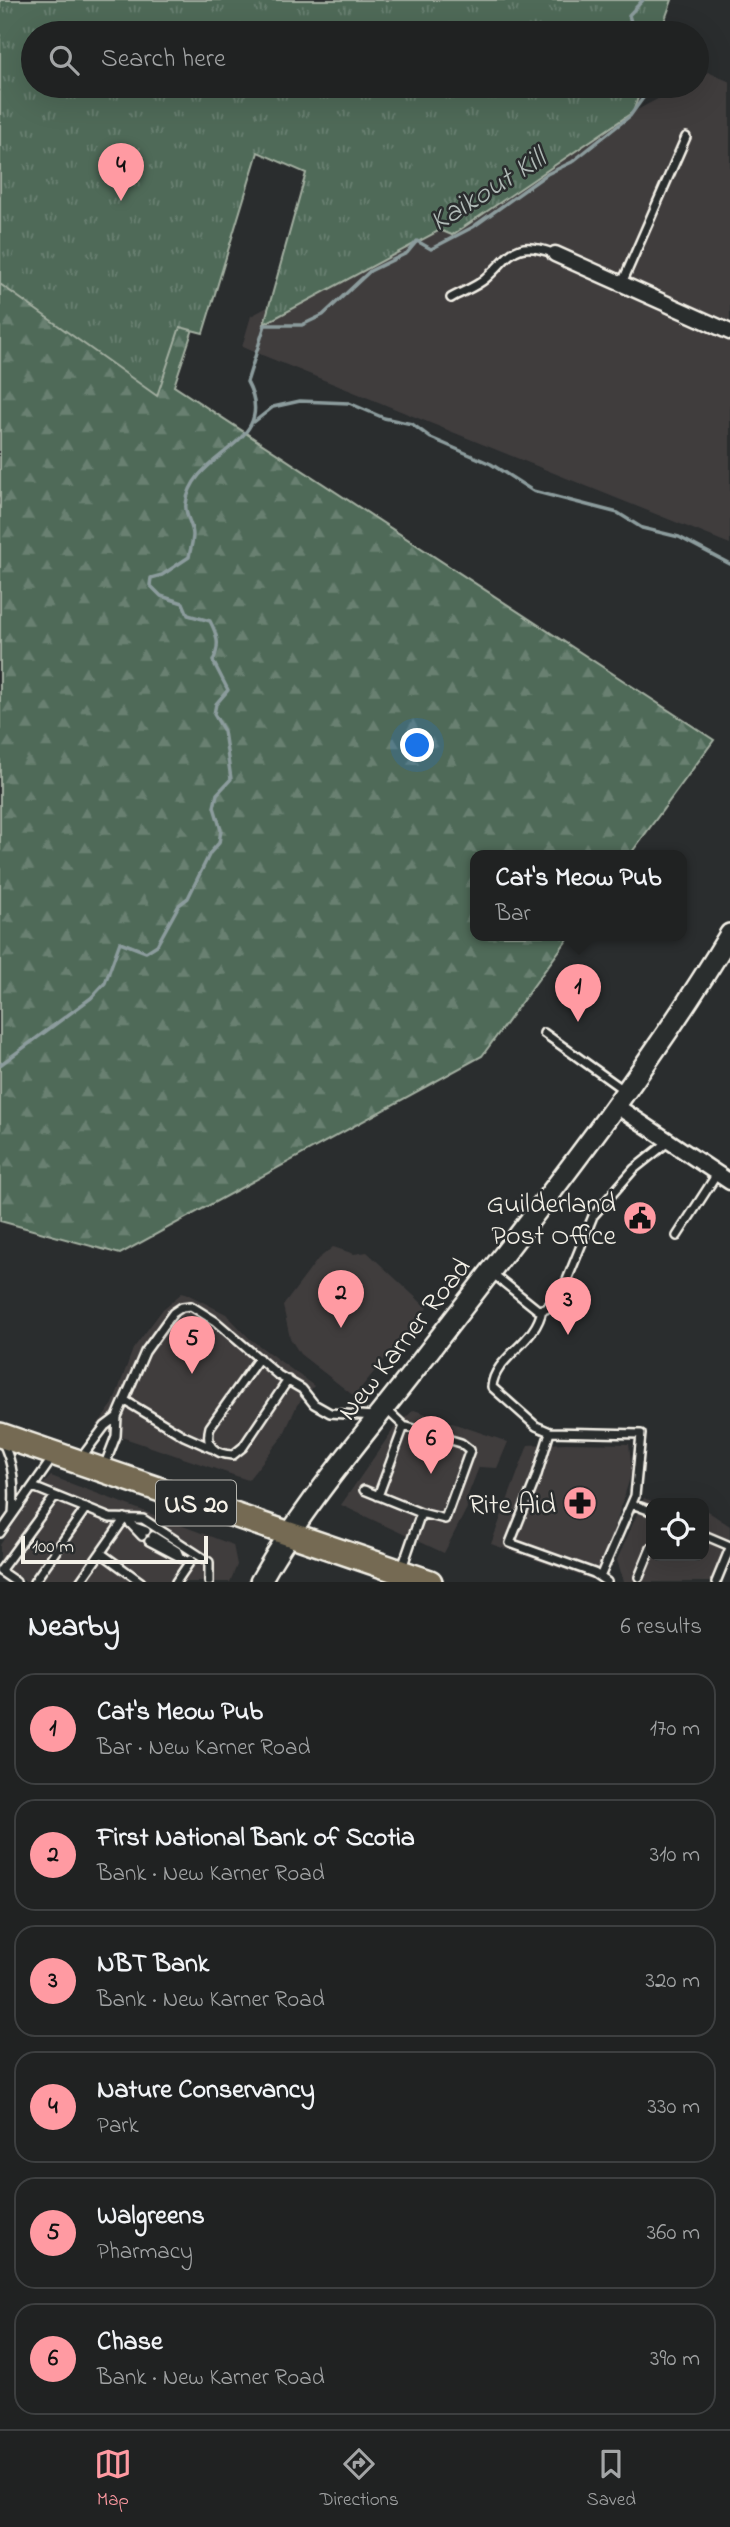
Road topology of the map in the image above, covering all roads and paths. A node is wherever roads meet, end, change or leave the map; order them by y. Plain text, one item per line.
1 (686, 137) dead end
2 (555, 254) joint
3 (622, 283) junction
4 (451, 299) dead end
5 (730, 332) edge
6 (729, 937) edge
7 (544, 1033) dead end
8 (621, 1098) junction
9 (668, 1141) junction
10 (724, 1178) edge
11 (677, 1236) dead end
12 (490, 1272) junction
13 (542, 1309) junction
14 (259, 1358) junction
15 (288, 1380) junction
16 (124, 1400) junction
17 (382, 1412) junction
18 (117, 1417) junction
19 (404, 1426) junction
20 (550, 1432) junction
21 (0, 1436) edge
22 (211, 1448) junction
23 (56, 1454) junction
24 (78, 1462) junction
25 (103, 1471) junction
26 (33, 1487) junction
27 (364, 1490) dead end
28 (55, 1496) junction
29 (378, 1496) junction
30 (632, 1504) junction
31 (86, 1508) junction
32 (646, 1509) edge
33 (421, 1513) junction
34 (13, 1514) junction
35 (125, 1518) junction
36 (0, 1533) edge
37 (288, 1535) junction
38 (709, 1537) edge
39 (730, 1547) edge
40 (101, 1553) junction
41 (195, 1554) junction
42 (646, 1560) edge
43 (189, 1562) junction
44 (0, 1571) edge
45 (400, 1572) junction
46 (131, 1574) junction
47 (639, 1577) dead end
48 (603, 1579) edge
49 (425, 1581) edge
50 (16, 1582) edge
51 (34, 1582) edge
52 (80, 1582) edge
53 (125, 1582) edge
54 (141, 1582) edge
55 (176, 1582) edge
56 (209, 1582) edge
57 (260, 1582) edge
58 (716, 1582) edge

1 - 3 lane
2 - 3 street
2 - 4 lane
3 - 5 street
6 - 8 main road, New Karner Road
7 - 8 lane
8 - 9 street
8 - 12 main road, New Karner Road
9 - 10 street
9 - 13 lane
10 - 11 lane
12 - 13 lane
12 - 17 main road, New Karner Road
13 - 20 lane
14 - 15 lane
14 - 16 lane
14 - 22 lane
15 - 17 lane
15 - 22 lane
16 - 18 lane
16 - 22 lane
17 - 19 lane
17 - 37 main road, New Karner Road
18 - 24 lane
18 - 25 lane
19 - 29 lane
19 - 33 lane
20 - 30 lane
20 - 48 lane
21 - 23 main road, US 20
21 - 34 lane
23 - 24 main road, US 20
23 - 26 lane
24 - 25 main road, US 20
25 - 37 main road, US 20
26 - 28 lane
26 - 34 lane
27 - 29 lane
28 - 31 lane
28 - 44 lane
29 - 33 lane
30 - 32 lane
30 - 48 lane
31 - 35 lane
31 - 51 lane
33 - 45 lane
34 - 36 lane
35 - 40 lane
35 - 41 lane
35 - 43 lane
37 - 45 main road, US 20
37 - 57 main road, New Karner Road
38 - 39 lane
39 - 58 lane
40 - 46 lane
40 - 52 lane
41 - 43 lane
41 - 56 lane
42 - 47 lane
43 - 55 lane
44 - 50 lane
45 - 49 main road, US 20
46 - 53 lane
46 - 54 lane

